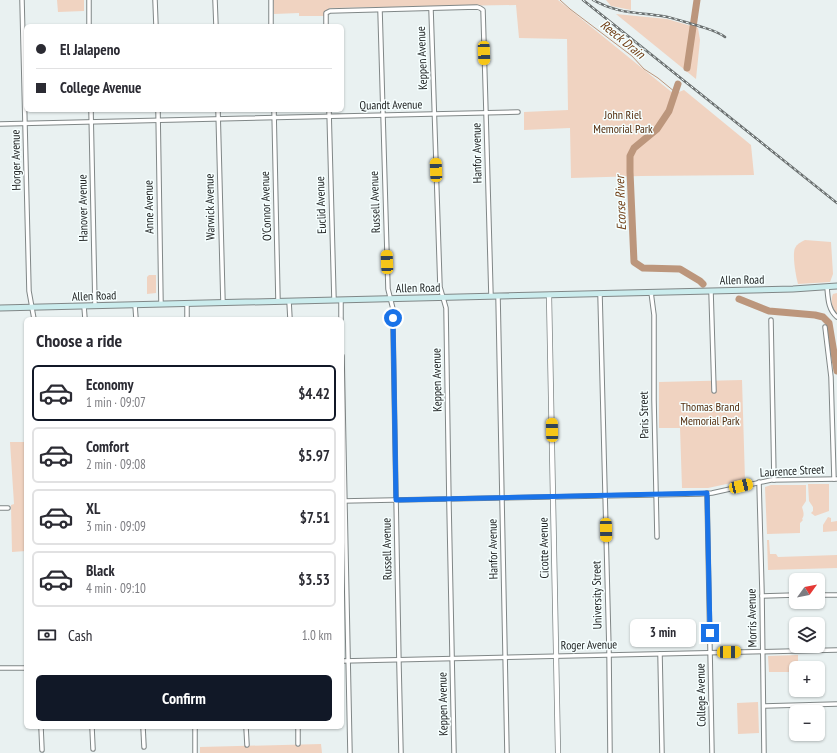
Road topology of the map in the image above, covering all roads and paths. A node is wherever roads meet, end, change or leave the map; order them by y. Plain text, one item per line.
1 (22, 0) edge
2 (89, 0) edge
3 (155, 0) edge
4 (215, 0) edge
5 (271, 0) edge
6 (431, 8) junction
7 (380, 10) junction
8 (90, 24) edge
9 (156, 24) edge
10 (216, 24) edge
11 (271, 24) edge
12 (326, 24) edge
13 (24, 62) edge
14 (26, 112) edge
15 (91, 112) edge
16 (158, 112) edge
17 (218, 112) edge
18 (274, 112) edge
19 (329, 112) edge
20 (518, 112) dead end
21 (486, 113) junction
22 (434, 114) junction
23 (382, 115) junction
24 (329, 116) junction
25 (274, 117) junction
26 (218, 118) junction
27 (157, 120) junction
28 (91, 121) junction
29 (26, 123) junction
30 (0, 124) edge
31 (837, 286) edge
32 (827, 287) junction
33 (711, 291) junction
34 (651, 292) junction
35 (600, 294) junction
36 (549, 295) junction
37 (491, 296) junction
38 (498, 296) junction
39 (443, 297) junction
40 (390, 299) junction
41 (334, 300) junction
42 (341, 300) junction
43 (278, 301) junction
44 (289, 301) junction
45 (222, 303) junction
46 (161, 304) junction
47 (187, 304) junction
48 (135, 305) junction
49 (84, 306) junction
50 (95, 306) junction
51 (0, 308) edge
52 (32, 308) junction
53 (837, 316) edge
54 (34, 317) edge
55 (84, 317) edge
56 (136, 317) edge
57 (187, 317) edge
58 (290, 317) edge
59 (341, 317) edge
60 (770, 320) dead end
61 (825, 327) dead end
62 (714, 391) dead end
63 (835, 479) edge
64 (774, 480) junction
65 (759, 482) junction
66 (707, 493) junction
67 (656, 494) junction
68 (553, 496) junction
69 (605, 496) junction
70 (502, 498) junction
71 (449, 499) junction
72 (396, 500) junction
73 (344, 501) edge
74 (0, 508) edge
75 (8, 508) dead end
76 (344, 533) edge
77 (657, 537) dead end
78 (825, 595) edge
79 (837, 595) edge
80 (762, 596) junction
81 (789, 596) edge
82 (837, 650) edge
83 (762, 651) junction
84 (710, 652) junction
85 (660, 654) junction
86 (609, 655) junction
87 (556, 656) junction
88 (506, 657) junction
89 (452, 658) junction
90 (399, 659) junction
91 (348, 660) junction
92 (344, 661) edge
93 (0, 668) edge
94 (24, 668) edge
95 (837, 704) edge
96 (764, 706) junction
97 (41, 729) edge
98 (92, 729) edge
99 (144, 729) edge
100 (195, 729) edge
101 (246, 729) edge
102 (298, 729) edge
103 (298, 744) dead end
104 (247, 745) dead end
105 (144, 747) dead end
106 (93, 749) dead end
107 (42, 750) dead end
108 (195, 753) edge
109 (350, 753) edge
110 (401, 753) edge
111 (454, 753) edge
112 (507, 753) edge
113 (558, 753) edge
114 (610, 753) edge
115 (662, 753) edge
116 (712, 753) edge
117 (764, 753) edge

1 - 13 street, Horger Avenue
2 - 8 street
3 - 9 street
4 - 10 street
5 - 11 street
6 - 7 street
6 - 21 street, Hanfor Avenue
6 - 22 street, Keppen Avenue
7 - 12 street
7 - 23 street, Russell Avenue
14 - 29 street, Horger Avenue
15 - 28 street, Hanover Avenue
16 - 27 street, Anne Avenue
17 - 26 street, Warwick Avenue
18 - 25 street, O'Connor Avenue
19 - 24 street, Euclid Avenue
20 - 21 street, Quandt Avenue
21 - 22 street, Quandt Avenue
21 - 37 street, Hanfor Avenue
22 - 23 street, Quandt Avenue
22 - 39 street, Keppen Avenue
23 - 24 street, Quandt Avenue
23 - 40 street, Russell Avenue
24 - 25 street, Quandt Avenue
24 - 41 street, Euclid Avenue
25 - 26 street, Quandt Avenue
25 - 43 street, O'Connor Avenue
26 - 27 street, Quandt Avenue
26 - 45 street, Warwick Avenue
27 - 28 street, Quandt Avenue
27 - 46 street, Anne Avenue
28 - 29 street, Quandt Avenue
28 - 50 street, Hanover Avenue
29 - 30 street, Quandt Avenue
29 - 52 street, Horger Avenue
31 - 32 main road, Allen Road
32 - 33 main road, Allen Road
32 - 53 street
33 - 34 main road, Allen Road
33 - 62 street
34 - 35 main road, Allen Road
34 - 67 street, Paris Street
35 - 36 main road, Allen Road
35 - 69 street, University Street
36 - 38 main road, Allen Road
36 - 68 street, Cicotte Avenue
37 - 38 main road, Allen Road
37 - 39 main road, Allen Road
38 - 70 street, Hanfor Avenue
39 - 40 main road, Allen Road
39 - 71 street, Keppen Avenue
40 - 42 main road, Allen Road
40 - 72 street, Russell Avenue
41 - 42 main road, Allen Road
41 - 44 main road, Allen Road
42 - 59 street
43 - 44 main road, Allen Road
43 - 45 main road, Allen Road
44 - 58 street
45 - 47 main road, Allen Road
46 - 47 main road, Allen Road
46 - 48 main road, Allen Road
47 - 57 street
48 - 50 main road, Allen Road
48 - 56 street
49 - 50 main road, Allen Road
49 - 52 main road, Allen Road
49 - 55 street
51 - 52 main road, Allen Road
52 - 54 street, Horger Avenue
60 - 64 street
61 - 63 street
63 - 64 street, Laurence Street
64 - 65 street, Laurence Street
65 - 66 street, Laurence Street
65 - 80 street, Morris Avenue
66 - 67 street, Laurence Street
66 - 84 street, College Avenue
67 - 69 street, Laurence Street
67 - 77 street, Paris Street
68 - 69 street, Laurence Street
68 - 70 street, Laurence Street
68 - 87 street, Cicotte Avenue
69 - 86 street, University Street
70 - 71 street, Laurence Street
70 - 88 street, Hanfor Avenue
71 - 72 street, Laurence Street
71 - 89 street, Keppen Avenue
72 - 73 street, Laurence Street
72 - 90 street, Russell Avenue
74 - 75 street
76 - 91 street
78 - 79 street
80 - 81 street
80 - 83 street, Morris Avenue
82 - 83 street, Roger Avenue
83 - 84 street, Roger Avenue
83 - 96 street, Morris Avenue
84 - 85 street, Roger Avenue
84 - 116 street, College Avenue
85 - 86 street, Roger Avenue
85 - 115 street
86 - 87 street, Roger Avenue
86 - 114 street, University Street
87 - 88 street, Roger Avenue
87 - 113 street, Cicotte Avenue
88 - 89 street, Roger Avenue
88 - 112 street, Hanfor Avenue
89 - 90 street, Roger Avenue
89 - 111 street, Keppen Avenue
90 - 91 street, Roger Avenue
90 - 110 street, Russell Avenue
91 - 92 street, Roger Avenue
91 - 109 street
93 - 94 street
95 - 96 street
96 - 117 street, Morris Avenue
97 - 107 street
98 - 106 street
99 - 105 street
100 - 108 street
101 - 104 street
102 - 103 street

